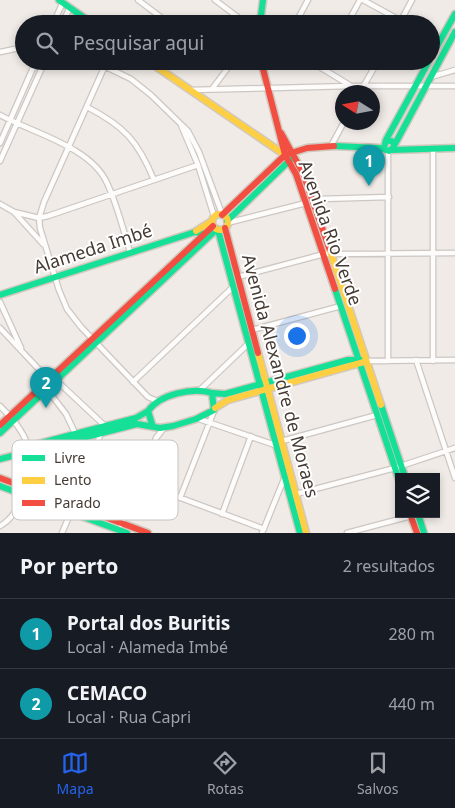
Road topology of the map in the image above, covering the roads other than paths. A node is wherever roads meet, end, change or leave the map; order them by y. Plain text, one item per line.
1 (138, 0) edge
2 (215, 0) edge
3 (263, 0) edge
4 (308, 0) edge
5 (361, 0) edge
6 (412, 0) edge
7 (61, 1) edge
8 (70, 7) junction
9 (455, 14) edge
10 (56, 15) edge
11 (66, 15) edge
12 (81, 15) edge
13 (158, 15) edge
14 (235, 15) edge
15 (261, 15) edge
16 (300, 15) edge
17 (352, 15) edge
18 (388, 15) edge
19 (404, 15) edge
20 (454, 36) edge
21 (440, 41) edge
22 (15, 49) edge
23 (0, 52) edge
24 (440, 60) edge
25 (32, 70) edge
26 (41, 70) edge
27 (103, 70) edge
28 (116, 70) edge
29 (161, 70) edge
30 (226, 70) edge
31 (263, 70) edge
32 (326, 70) edge
33 (373, 70) edge
34 (424, 70) edge
35 (434, 70) edge
36 (455, 70) edge
37 (430, 77) junction
38 (349, 85) edge
39 (365, 85) edge
40 (335, 86) edge
41 (380, 86) edge
42 (416, 86) junction
43 (424, 86) junction
44 (455, 86) edge
45 (268, 88) junction
46 (212, 89) junction
47 (190, 90) junction
48 (87, 107) junction
49 (0, 115) edge
50 (10, 120) junction
51 (17, 124) junction
52 (181, 125) junction
53 (340, 130) edge
54 (0, 142) edge
55 (388, 146) junction
56 (68, 148) junction
57 (330, 148) junction
58 (432, 148) junction
59 (455, 148) edge
60 (290, 156) junction
61 (0, 162) edge
62 (198, 165) junction
63 (154, 180) junction
64 (112, 195) junction
65 (389, 197) junction
66 (310, 202) junction
67 (0, 204) edge
68 (14, 212) junction
69 (222, 214) junction
70 (39, 218) junction
71 (227, 224) junction
72 (215, 225) junction
73 (195, 232) junction
74 (205, 234) junction
75 (44, 245) junction
76 (130, 252) junction
77 (389, 253) junction
78 (434, 253) junction
79 (455, 253) edge
80 (328, 255) junction
81 (55, 277) junction
82 (238, 277) junction
83 (233, 287) junction
84 (0, 295) edge
85 (0, 302) edge
86 (341, 306) junction
87 (0, 328) edge
88 (252, 330) junction
89 (93, 340) junction
90 (248, 344) junction
91 (24, 353) junction
92 (416, 360) junction
93 (455, 360) edge
94 (388, 361) junction
95 (433, 361) junction
96 (361, 362) junction
97 (52, 379) junction
98 (213, 379) junction
99 (133, 382) junction
100 (263, 387) junction
101 (46, 388) junction
102 (201, 389) junction
103 (211, 392) junction
104 (0, 406) edge
105 (152, 406) junction
106 (214, 409) junction
107 (377, 415) junction
108 (11, 417) junction
109 (197, 419) junction
110 (211, 422) junction
111 (0, 425) edge
112 (104, 425) junction
113 (154, 426) junction
114 (164, 428) junction
115 (0, 433) edge
116 (101, 433) junction
117 (75, 436) junction
118 (251, 436) junction
119 (156, 438) joint
120 (24, 440) edge
121 (62, 440) edge
122 (76, 440) edge
123 (98, 440) edge
124 (278, 443) junction
125 (455, 448) edge
126 (446, 451) junction
127 (398, 467) junction
128 (398, 473) edge
129 (402, 473) edge
130 (285, 477) junction
131 (0, 478) edge
132 (455, 478) edge
133 (12, 482) edge
134 (0, 486) edge
135 (12, 490) edge
136 (296, 494) junction
137 (180, 498) joint
138 (222, 514) junction
139 (12, 515) edge
140 (402, 518) edge
141 (414, 518) edge
142 (415, 518) edge
143 (68, 520) edge
144 (100, 520) edge
145 (0, 526) edge
146 (120, 529) edge
147 (263, 531) edge
148 (62, 533) edge
149 (127, 533) edge
150 (148, 533) edge
151 (300, 533) edge
152 (306, 533) edge
153 (347, 533) edge
154 (417, 533) edge
155 (424, 533) edge

1 - 13 street
2 - 14 street
3 - 15 main road
4 - 16 street
5 - 17 street
5 - 18 street
6 - 19 street
7 - 8 main road
7 - 10 street
8 - 11 street
8 - 12 main road
9 - 21 main road
20 - 24 main road
22 - 23 street
25 - 50 street
26 - 51 street
27 - 48 street
28 - 52 street, Avenida Alexandre de Moraes
29 - 47 main road, Avenida Rio Verde
30 - 46 street
31 - 45 main road
32 - 38 street
33 - 39 street
34 - 42 main road
35 - 37 main road
36 - 37 street
37 - 43 main road
40 - 45 street
41 - 42 street
42 - 43 street
42 - 55 main road
43 - 44 street
43 - 55 main road
45 - 46 street
45 - 60 main road
46 - 47 street
47 - 60 main road, Avenida Rio Verde
48 - 56 street
48 - 63 street
49 - 50 street
50 - 51 street
50 - 54 street
51 - 56 street
51 - 61 street
52 - 62 street, Avenida Alexandre de Moraes
52 - 69 street, Avenida Alexandre de Moraes
53 - 57 street
55 - 57 main road
55 - 58 main road
55 - 65 street
56 - 64 street
56 - 70 street
57 - 60 main road
58 - 59 main road
58 - 78 street
60 - 66 main road, Avenida Rio Verde
60 - 69 main road
60 - 71 main road
62 - 63 street
62 - 72 street, Avenida Alexandre de Moraes
63 - 64 street
64 - 70 street
64 - 76 street
65 - 66 street
65 - 77 street
66 - 71 street
66 - 80 main road, Avenida Rio Verde
67 - 68 street
68 - 70 street
68 - 75 street
69 - 71 main road
69 - 72 main road
70 - 75 street
71 - 72 main road
71 - 82 main road, Avenida Alexandre de Moraes
72 - 73 main road, Alameda Imbé
72 - 74 main road
72 - 83 main road, Avenida Alexandre de Moraes
72 - 89 main road
73 - 74 main road, Alameda Imbé
73 - 76 main road, Alameda Imbé
74 - 89 main road
75 - 81 street
76 - 81 main road, Alameda Imbé
77 - 78 street
77 - 80 street
77 - 94 street
78 - 79 street
78 - 95 street
80 - 82 street
80 - 86 main road, Avenida Rio Verde
80 - 96 main road, Avenida Rio Verde
81 - 84 main road, Alameda Imbé
81 - 89 street
82 - 88 main road, Avenida Alexandre de Moraes
83 - 90 main road, Avenida Alexandre de Moraes
83 - 99 street
85 - 91 street
86 - 88 street
86 - 96 main road, Avenida Rio Verde
87 - 91 street
88 - 100 main road, Avenida Alexandre de Moraes
89 - 97 main road
89 - 99 street
90 - 98 street
90 - 100 main road, Avenida Alexandre de Moraes
91 - 97 street
92 - 94 street
92 - 95 street
92 - 126 street
93 - 95 street
94 - 96 street
96 - 100 main road
96 - 107 main road, Avenida Rio Verde
96 - 127 main road, Avenida Rio Verde
97 - 101 main road
97 - 108 main road
97 - 112 street
98 - 102 street
98 - 103 street
99 - 105 street
100 - 103 main road
100 - 106 main road
100 - 124 main road, Avenida Alexandre de Moraes
101 - 108 main road
101 - 117 street
102 - 103 main road
102 - 105 main road
103 - 106 main road
104 - 108 street
105 - 112 main road
105 - 113 main road
106 - 109 main road
106 - 110 street
107 - 124 street
107 - 127 main road, Avenida Rio Verde
108 - 111 main road
108 - 115 main road
108 - 120 street
109 - 110 street
109 - 114 main road
110 - 118 street
110 - 137 street
112 - 117 main road
113 - 114 main road
113 - 116 main road
113 - 119 street
114 - 119 street
116 - 117 main road
116 - 123 street
117 - 121 main road
117 - 122 street
118 - 124 street
118 - 138 street
124 - 130 main road, Avenida Alexandre de Moraes
124 - 136 main road, Avenida Alexandre de Moraes
125 - 126 street
126 - 127 street
126 - 132 street
127 - 128 main road, Avenida Rio Verde
127 - 129 main road, Avenida Rio Verde
127 - 136 street
130 - 147 street
130 - 151 main road, Avenida Alexandre de Moraes
131 - 133 main road
134 - 135 main road
136 - 152 main road, Avenida Alexandre de Moraes
137 - 138 street
138 - 147 street
139 - 145 street
140 - 153 street
141 - 154 main road
142 - 155 main road
143 - 148 street
144 - 146 main road
146 - 149 main road
146 - 150 main road

